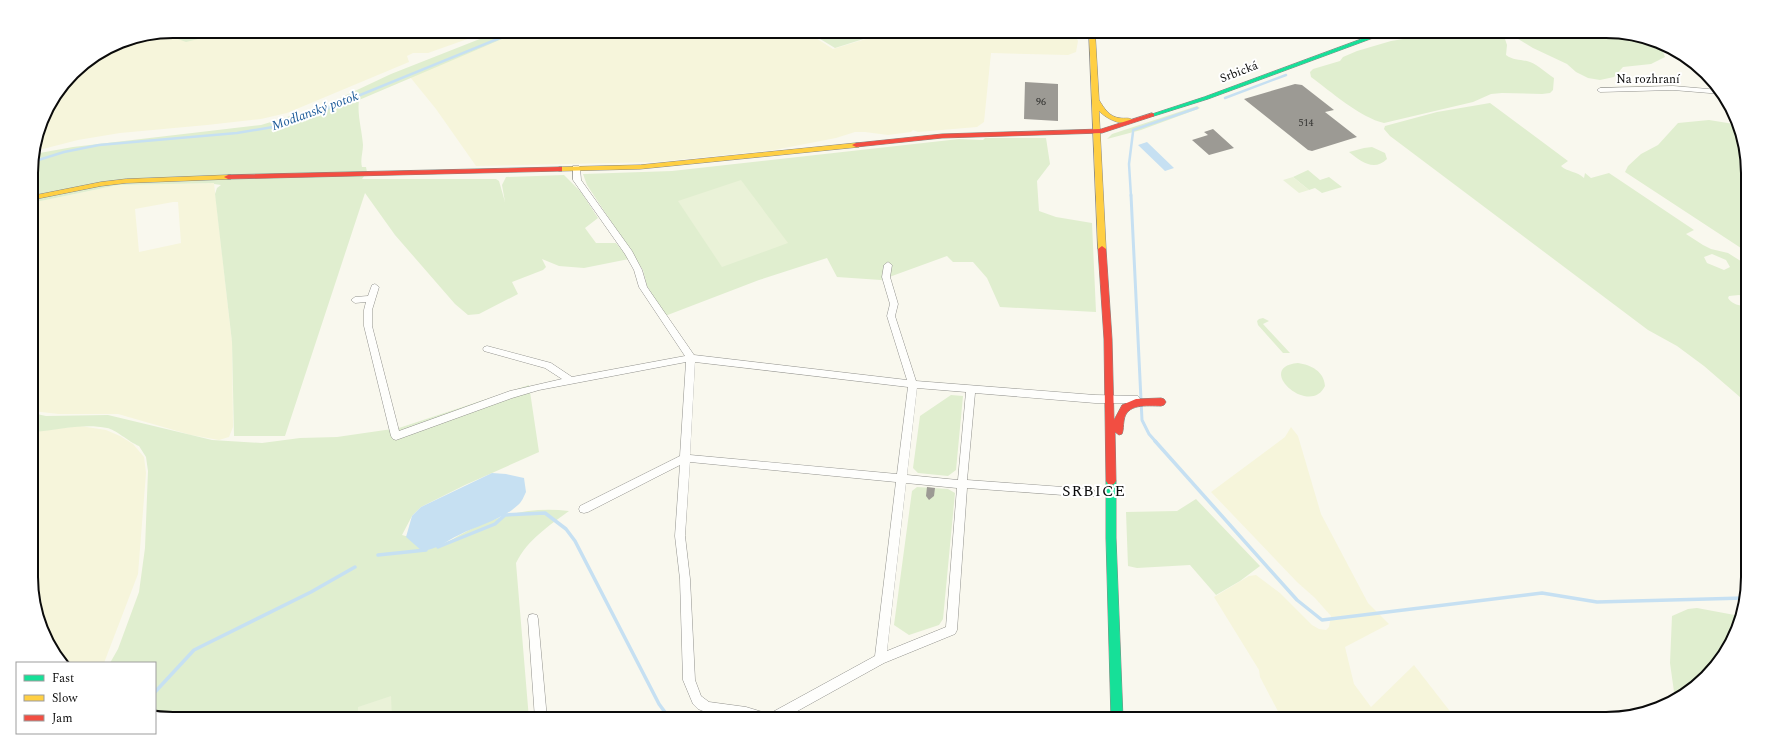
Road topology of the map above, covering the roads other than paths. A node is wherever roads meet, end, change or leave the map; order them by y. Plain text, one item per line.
1 (1092, 38) edge
2 (1370, 38) edge
3 (1600, 90) dead end
4 (1713, 91) edge
5 (1096, 101) junction
6 (1158, 114) junction
7 (1097, 132) junction
8 (576, 168) junction
9 (38, 197) edge
10 (888, 265) dead end
11 (375, 288) dead end
12 (371, 299) junction
13 (355, 300) dead end
14 (487, 349) dead end
15 (691, 358) junction
16 (571, 381) junction
17 (913, 384) junction
18 (971, 389) junction
19 (1110, 399) junction
20 (1135, 399) dead end
21 (1161, 402) dead end
22 (685, 458) junction
23 (903, 479) junction
24 (962, 484) junction
25 (1090, 493) dead end
26 (1111, 501) junction
27 (584, 509) dead end
28 (533, 619) dead end
29 (880, 659) junction
30 (540, 712) edge
31 (743, 712) edge
32 (784, 712) edge
33 (1117, 712) edge

1 - 5 street
2 - 6 street, Srbická
3 - 4 street, Na rozhraní
5 - 6 street
5 - 7 street
6 - 7 street, Srbická
7 - 8 street, Srbická
7 - 19 street
8 - 9 street, Srbická
8 - 15 street
10 - 17 street
11 - 12 street
12 - 13 street
12 - 16 street
14 - 16 street
15 - 16 street
15 - 17 street
15 - 22 street
17 - 18 street
17 - 23 street
18 - 19 street
18 - 24 street
19 - 20 street
19 - 26 street
21 - 26 street
22 - 23 street
22 - 27 street
22 - 31 street
23 - 24 street
23 - 29 street
24 - 25 street
24 - 29 street
26 - 33 street
28 - 30 street
29 - 32 street

